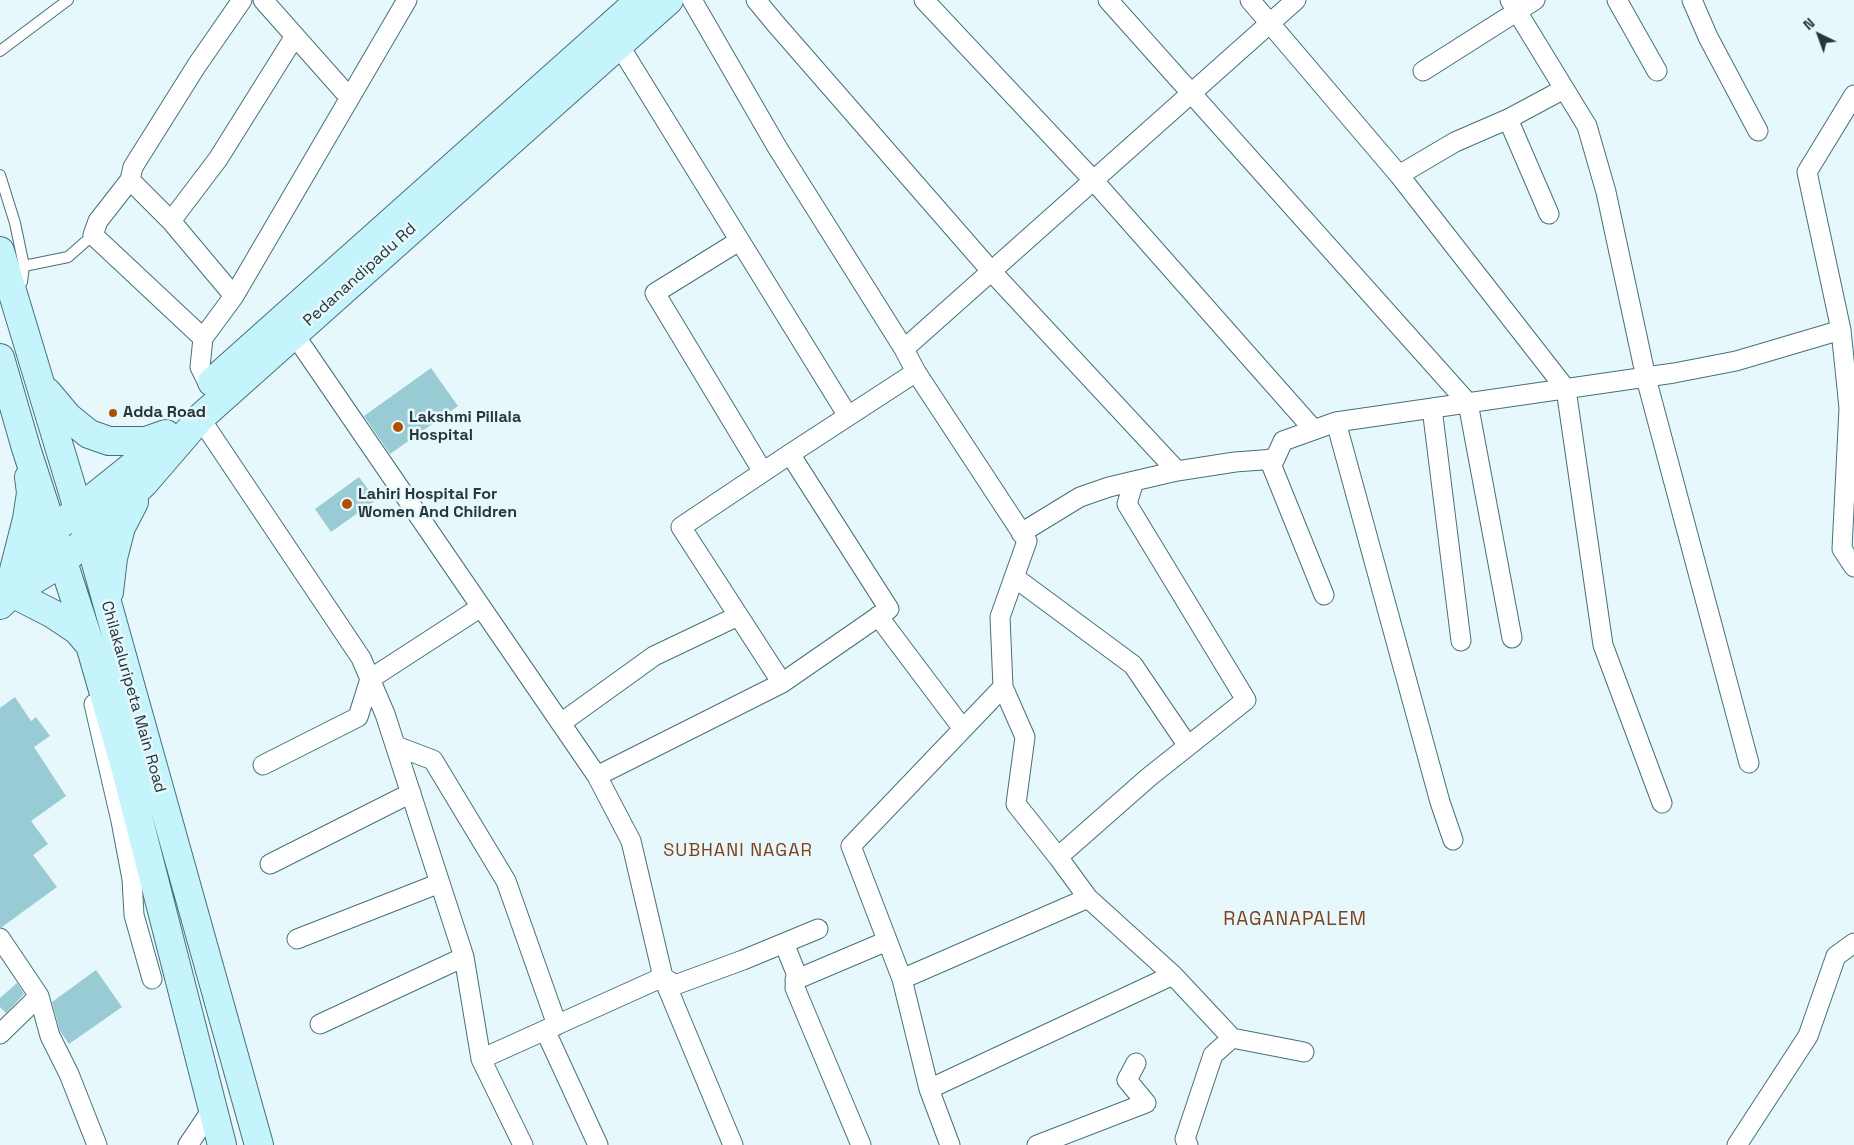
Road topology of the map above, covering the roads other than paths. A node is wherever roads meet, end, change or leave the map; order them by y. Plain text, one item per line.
1 (68, 0) edge
2 (242, 0) edge
3 (263, 0) edge
4 (407, 0) edge
5 (640, 0) edge
6 (669, 0) edge
7 (692, 0) edge
8 (756, 0) edge
9 (924, 0) edge
10 (1108, 0) edge
11 (1250, 0) edge
12 (1296, 0) edge
13 (1535, 0) edge
14 (1617, 0) edge
15 (1692, 0) edge
16 (1513, 6) edge
17 (1269, 22) junction
18 (295, 36) junction
19 (619, 45) junction
20 (0, 50) edge
21 (1423, 71) dead end
22 (1658, 71) dead end
23 (1564, 88) junction
24 (1192, 94) junction
25 (1854, 95) edge
26 (349, 97) junction
27 (1508, 119) junction
28 (1758, 130) dead end
29 (0, 175) edge
30 (1399, 175) junction
31 (130, 180) junction
32 (1094, 181) junction
33 (1549, 214) dead end
34 (171, 221) junction
35 (92, 235) junction
36 (739, 241) junction
37 (0, 251) edge
38 (24, 266) junction
39 (992, 272) junction
40 (12, 293) junction
41 (234, 296) junction
42 (1841, 330) junction
43 (294, 334) junction
44 (203, 338) junction
45 (904, 349) junction
46 (2, 370) edge
47 (916, 372) junction
48 (1646, 378) junction
49 (42, 385) junction
50 (209, 385) junction
51 (1566, 389) junction
52 (1468, 403) junction
53 (1432, 408) junction
54 (848, 416) junction
55 (200, 418) junction
56 (1336, 422) junction
57 (1314, 430) junction
58 (166, 434) junction
59 (26, 448) junction
60 (790, 454) junction
61 (1269, 460) junction
62 (1177, 471) junction
63 (763, 472) junction
64 (1134, 481) junction
65 (144, 483) junction
66 (78, 509) junction
67 (52, 530) junction
68 (1021, 533) junction
69 (89, 538) junction
70 (63, 562) junction
71 (1854, 567) edge
72 (1014, 578) junction
73 (1324, 596) dead end
74 (6, 599) edge
75 (108, 604) junction
76 (481, 607) junction
77 (738, 616) junction
78 (878, 616) junction
79 (83, 637) junction
80 (1512, 638) dead end
81 (1461, 641) dead end
82 (370, 679) junction
83 (782, 683) junction
84 (1003, 687) junction
85 (560, 723) junction
86 (963, 729) junction
87 (396, 746) junction
88 (1188, 746) junction
89 (1749, 764) dead end
90 (263, 765) dead end
91 (597, 776) junction
92 (411, 793) junction
93 (1662, 803) dead end
94 (1453, 840) dead end
95 (1058, 857) junction
96 (270, 864) dead end
97 (440, 883) junction
98 (1088, 898) junction
99 (818, 928) dead end
100 (0, 938) edge
101 (297, 939) dead end
102 (888, 941) junction
103 (784, 943) junction
104 (1854, 944) edge
105 (464, 957) junction
106 (1173, 976) junction
107 (663, 977) junction
108 (152, 979) dead end
109 (902, 979) junction
110 (796, 980) junction
111 (39, 996) junction
112 (320, 1024) dead end
113 (551, 1027) junction
114 (0, 1034) edge
115 (1232, 1038) junction
116 (1304, 1052) dead end
117 (481, 1059) junction
118 (1136, 1063) dead end
119 (928, 1089) junction
120 (213, 1108) junction
121 (517, 1143) edge
122 (97, 1145) edge
123 (188, 1145) edge
124 (222, 1145) edge
125 (259, 1145) edge
126 (598, 1145) edge
127 (733, 1145) edge
128 (861, 1145) edge
129 (950, 1145) edge
130 (1037, 1145) edge
131 (1188, 1145) edge
132 (1737, 1145) edge

1 - 20 lane
2 - 31 street
3 - 18 street
4 - 26 street
5 - 50 main road, Pedanandipadu Rd
6 - 19 main road, Pedanandipadu Rd
7 - 45 street
8 - 39 street
9 - 32 street
10 - 24 street
11 - 17 street
12 - 17 street
13 - 16 street
14 - 22 street
15 - 28 street
16 - 21 street
16 - 23 street
17 - 24 street
17 - 30 street
18 - 26 street
18 - 34 street
19 - 36 street
19 - 43 main road, Pedanandipadu Rd
23 - 27 street
23 - 48 street
24 - 32 street
24 - 52 street
25 - 42 street
26 - 41 street
27 - 30 street
27 - 33 street
29 - 38 lane
30 - 51 street
31 - 34 street
31 - 35 street
32 - 39 street
32 - 57 street
34 - 41 street
35 - 38 lane
35 - 44 street
36 - 54 street
36 - 63 street
37 - 40 main road, Chilakaluripeta Main Road
38 - 40 lane
39 - 45 street
39 - 62 street
40 - 49 main road, Chilakaluripeta Main Road
41 - 44 street
42 - 48 street
42 - 71 street
43 - 55 main road, Pedanandipadu Rd
43 - 76 street
44 - 50 street
45 - 47 street
46 - 59 main road, Chilakaluripeta Main Road
47 - 54 street
47 - 68 street
48 - 51 street
48 - 89 street
49 - 58 main road
49 - 66 main road, Chilakaluripeta Main Road
50 - 58 main road, Pedanandipadu Rd
51 - 52 street
51 - 93 street
52 - 53 street
52 - 80 street
53 - 56 street
53 - 81 street
54 - 60 street
55 - 65 main road, Pedanandipadu Rd
55 - 82 street
56 - 57 street
56 - 94 street
57 - 61 street
58 - 66 main road, Pedanandipadu Rd
59 - 67 main road, Chilakaluripeta Main Road
59 - 74 main road
60 - 63 street
60 - 78 street
61 - 62 street
61 - 73 street
62 - 64 street
63 - 77 street
64 - 68 street
64 - 88 street
65 - 69 main road, Pedanandipadu Rd
65 - 75 main road
66 - 67 main road, Pedanandipadu Rd
66 - 69 main road, Chilakaluripeta Main Road
67 - 70 main road, Chilakaluripeta Main Road
67 - 74 main road, Pedanandipadu Rd
68 - 72 street
69 - 70 main road, Pedanandipadu Rd
69 - 75 main road, Chilakaluripeta Main Road
70 - 74 main road, Pedanandipadu Rd
70 - 79 main road, Chilakaluripeta Main Road
72 - 84 street
72 - 88 street
74 - 79 main road
75 - 125 main road, Chilakaluripeta Main Road
76 - 82 street
76 - 85 street
77 - 83 street
77 - 85 street
78 - 83 street
78 - 86 street
79 - 108 street
79 - 120 main road, Chilakaluripeta Main Road
82 - 87 street
82 - 90 street
83 - 91 street
84 - 86 street
84 - 95 street
85 - 91 street
86 - 102 street
87 - 92 street
87 - 113 street
88 - 95 street
91 - 107 street
92 - 96 street
92 - 97 street
95 - 98 street
97 - 101 street
97 - 105 street
98 - 106 street
98 - 109 street
99 - 103 street
100 - 111 street
102 - 109 street
102 - 110 street
103 - 107 street
103 - 110 street
104 - 132 street
105 - 112 street
105 - 117 street
106 - 115 street
106 - 119 street
107 - 113 street
107 - 127 street
109 - 119 street
110 - 128 street
111 - 114 street
111 - 122 street
113 - 117 street
113 - 126 street
115 - 116 street
115 - 131 street
117 - 121 street
118 - 130 street
119 - 129 street
120 - 123 street
120 - 124 main road, Chilakaluripeta Main Road

